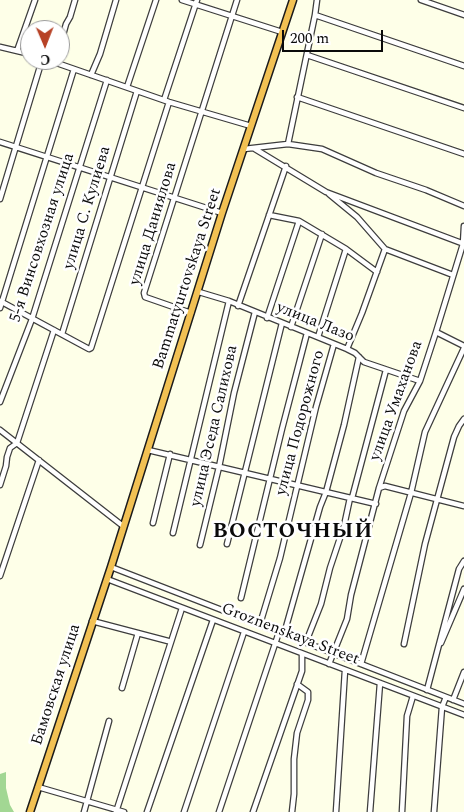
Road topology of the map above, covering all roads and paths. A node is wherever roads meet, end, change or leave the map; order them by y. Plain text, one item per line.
1 (35, 0) edge
2 (75, 0) edge
3 (116, 0) edge
4 (156, 0) edge
5 (182, 0) edge
6 (237, 0) edge
7 (293, 0) edge
8 (317, 0) edge
9 (421, 0) edge
10 (197, 2) edge
11 (464, 14) edge
12 (315, 15) junction
13 (232, 16) junction
14 (68, 20) edge
15 (282, 32) junction
16 (0, 47) edge
17 (17, 51) junction
18 (20, 52) edge
19 (307, 55) junction
20 (464, 66) edge
21 (70, 67) edge
22 (74, 69) junction
23 (39, 70) edge
24 (92, 75) junction
25 (107, 80) junction
26 (127, 87) junction
27 (138, 91) junction
28 (297, 97) junction
29 (166, 101) junction
30 (464, 108) edge
31 (203, 112) junction
32 (251, 126) junction
33 (0, 142) edge
34 (288, 144) junction
35 (15, 147) junction
36 (254, 149) junction
37 (244, 150) junction
38 (464, 154) edge
39 (48, 157) junction
40 (286, 166) junction
41 (79, 167) junction
42 (110, 177) junction
43 (143, 188) junction
44 (326, 192) junction
45 (175, 198) junction
46 (0, 199) edge
47 (464, 206) edge
48 (222, 213) junction
49 (270, 213) junction
50 (299, 221) junction
51 (464, 226) edge
52 (322, 234) junction
53 (463, 244) edge
54 (385, 248) junction
55 (346, 249) junction
56 (377, 272) junction
57 (453, 275) junction
58 (199, 292) junction
59 (1, 302) edge
60 (229, 302) junction
61 (238, 306) junction
62 (0, 308) edge
63 (255, 312) junction
64 (192, 313) junction
65 (32, 318) junction
66 (268, 318) junction
67 (282, 323) junction
68 (291, 327) junction
69 (54, 330) junction
70 (436, 332) junction
71 (307, 333) junction
72 (62, 334) junction
73 (318, 337) junction
74 (334, 344) junction
75 (464, 347) edge
76 (347, 349) junction
77 (359, 357) junction
78 (386, 370) junction
79 (420, 380) junction
80 (0, 402) edge
81 (464, 419) edge
82 (0, 430) edge
83 (17, 443) junction
84 (148, 450) junction
85 (170, 454) junction
86 (40, 460) junction
87 (190, 460) junction
88 (219, 467) junction
89 (244, 473) junction
90 (383, 476) junction
91 (270, 479) junction
92 (0, 485) edge
93 (297, 485) junction
94 (379, 488) junction
95 (391, 488) junction
96 (326, 492) junction
97 (411, 493) junction
98 (351, 498) junction
99 (437, 499) junction
100 (376, 504) junction
101 (464, 506) edge
102 (153, 523) dead end
103 (124, 526) junction
104 (173, 533) dead end
105 (227, 544) dead end
106 (200, 545) dead end
107 (464, 561) edge
108 (111, 567) junction
109 (1, 569) edge
110 (0, 576) edge
111 (107, 579) junction
112 (464, 589) edge
113 (241, 598) dead end
114 (182, 608) junction
115 (213, 620) junction
116 (92, 621) junction
117 (260, 624) junction
118 (244, 632) junction
119 (138, 633) junction
120 (281, 633) junction
121 (168, 641) dead end
122 (306, 642) junction
123 (275, 643) junction
124 (404, 644) dead end
125 (334, 653) junction
126 (302, 654) junction
127 (436, 658) junction
128 (329, 664) junction
129 (361, 664) junction
130 (346, 670) junction
131 (464, 672) edge
132 (380, 683) junction
133 (297, 684) junction
134 (122, 688) dead end
135 (426, 690) junction
136 (413, 696) junction
137 (446, 697) junction
138 (453, 700) junction
139 (464, 704) edge
140 (442, 707) junction
141 (464, 715) edge
142 (110, 721) dead end
143 (38, 787) junction
144 (88, 800) junction
145 (116, 811) edge
146 (30, 812) edge
147 (84, 812) edge
148 (124, 812) edge
149 (147, 812) edge
150 (184, 812) edge
151 (219, 812) edge
152 (253, 812) edge
153 (292, 812) edge
154 (336, 812) edge
155 (370, 812) edge
156 (402, 812) edge
157 (434, 812) edge

1 - 17 street
2 - 14 street
3 - 24 street
4 - 26 street
5 - 10 street
6 - 13 street, улица Даниялова
7 - 15 highway, Bammatyurtovskaya Street
8 - 12 street
9 - 11 street
10 - 13 street
10 - 29 street
12 - 19 street
12 - 20 street
13 - 15 street
13 - 31 street, улица Даниялова
15 - 32 highway, Bammatyurtovskaya Street
16 - 17 street
17 - 18 street
19 - 28 street
19 - 30 street
21 - 22 street
22 - 24 street
22 - 39 street
23 - 35 street
24 - 25 street
25 - 26 street
25 - 41 street, 5-я Винсовхозная улица
26 - 27 street
27 - 29 street
27 - 42 street, улица С. Кулиева
28 - 34 street
28 - 38 street
29 - 31 street
29 - 43 street
31 - 32 street
31 - 45 street, улица Даниялова
32 - 37 highway, Bammatyurtovskaya Street
33 - 35 street
34 - 36 street
34 - 47 street
35 - 39 street
35 - 46 street
36 - 37 street
36 - 40 street
37 - 48 highway, Bammatyurtovskaya Street
39 - 41 street
39 - 59 street
40 - 44 street
40 - 49 street
41 - 42 street
41 - 65 street, 5-я Винсовхозная улица
42 - 43 street
42 - 72 street, улица С. Кулиева
43 - 45 street
43 - 72 street
44 - 53 street
44 - 54 street
45 - 48 street
45 - 64 street, улица Даниялова
48 - 58 highway, Bammatyurtovskaya Street
49 - 50 street
49 - 61 street
50 - 52 street
50 - 66 street
51 - 53 street, улица Умаханова
52 - 55 street
52 - 68 street
53 - 57 street, улица Умаханова
54 - 56 street
54 - 57 street
55 - 56 street
55 - 73 street
56 - 76 street
57 - 70 street, улица Умаханова
58 - 60 street, улица Лазо
58 - 64 highway, Bammatyurtovskaya Street
59 - 62 street
59 - 65 street
60 - 61 street, улица Лазо
60 - 87 street
61 - 63 street, улица Лазо
63 - 66 street, улица Лазо
63 - 88 street, улица Эседа Салихова
64 - 84 highway, Bammatyurtovskaya Street
65 - 69 street
65 - 80 street, 5-я Винсовхозная улица
66 - 67 street, улица Лазо
67 - 68 street, улица Лазо
67 - 89 street
68 - 71 street, улица Лазо
69 - 72 street
69 - 83 street
70 - 75 street
70 - 79 street, улица Умаханова
71 - 73 street, улица Лазо
71 - 91 street
73 - 74 street, улица Лазо
74 - 76 street, улица Лазо
74 - 93 street, улица Подорожного
75 - 97 street
76 - 77 street, улица Лазо
77 - 78 street, улица Лазо
77 - 96 street
78 - 79 street, улица Лазо
78 - 98 street
79 - 90 street, улица Умаханова
81 - 99 street
82 - 83 street
83 - 86 street
83 - 92 street
84 - 85 street
84 - 103 highway, Bammatyurtovskaya Street
85 - 87 street
85 - 102 street
86 - 103 street
86 - 109 street
87 - 88 street
87 - 104 street
88 - 89 street
88 - 106 street, улица Эседа Салихова
89 - 91 street
89 - 105 street
90 - 94 street, улица Умаханова
90 - 95 street
91 - 93 street
91 - 113 street
93 - 96 street
93 - 117 street, улица Подорожного
94 - 95 street
94 - 100 street, улица Умаханова
95 - 97 street
96 - 98 street
96 - 120 street
97 - 99 street
97 - 129 street
98 - 100 street
98 - 122 street
99 - 101 street
99 - 124 street
100 - 125 street, улица Умаханова
103 - 108 highway, Bammatyurtovskaya Street
107 - 127 street
108 - 111 highway, Бамовская улица
108 - 117 street, Groznenskaya Street
109 - 110 street
111 - 114 street, Groznenskaya Street
111 - 116 highway, Бамовская улица
112 - 127 street
114 - 115 street, Groznenskaya Street
114 - 145 street
115 - 118 street, Groznenskaya Street
115 - 149 street
116 - 119 street
116 - 143 highway, Бамовская улица
117 - 120 street, Groznenskaya Street
118 - 123 street, Groznenskaya Street
118 - 150 street
119 - 121 street
119 - 134 street
120 - 122 street, Groznenskaya Street
120 - 123 street
122 - 125 street, Groznenskaya Street
123 - 126 street, Groznenskaya Street
123 - 151 street
125 - 128 street, улица Умаханова
125 - 129 street, Groznenskaya Street
126 - 128 street, Groznenskaya Street
126 - 133 street
127 - 135 street
128 - 130 street, Groznenskaya Street
129 - 135 street, Groznenskaya Street
130 - 132 street, Groznenskaya Street
130 - 154 street
131 - 138 street
132 - 136 street, Groznenskaya Street
132 - 155 street
133 - 152 street
133 - 153 street
135 - 137 street, Groznenskaya Street
136 - 140 street, Groznenskaya Street
136 - 156 street
137 - 138 street, Groznenskaya Street
137 - 140 street
138 - 139 street, Groznenskaya Street
140 - 141 street, Groznenskaya Street
140 - 157 street
142 - 144 street
143 - 144 street
143 - 146 highway, Бамовская улица
144 - 145 street
144 - 147 street
145 - 148 street

